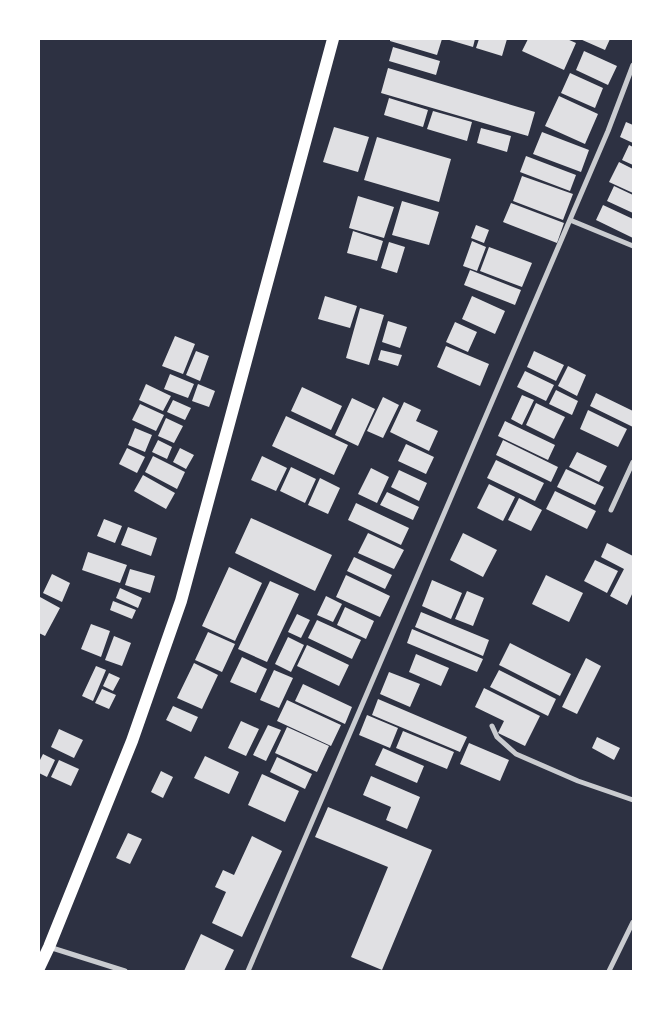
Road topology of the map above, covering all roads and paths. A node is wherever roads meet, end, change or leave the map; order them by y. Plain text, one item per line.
1 (333, 39) edge
2 (633, 65) edge
3 (570, 220) junction
4 (633, 246) edge
5 (633, 462) edge
6 (611, 510) dead end
7 (492, 726) dead end
8 (633, 800) edge
9 (633, 922) edge
10 (49, 947) junction
11 (39, 968) edge
12 (125, 971) edge
13 (248, 971) edge
14 (609, 971) edge

1 - 10 main road
2 - 3 street
3 - 4 street
3 - 13 street
5 - 6 street
7 - 8 street
9 - 14 street
10 - 11 main road
10 - 12 street

